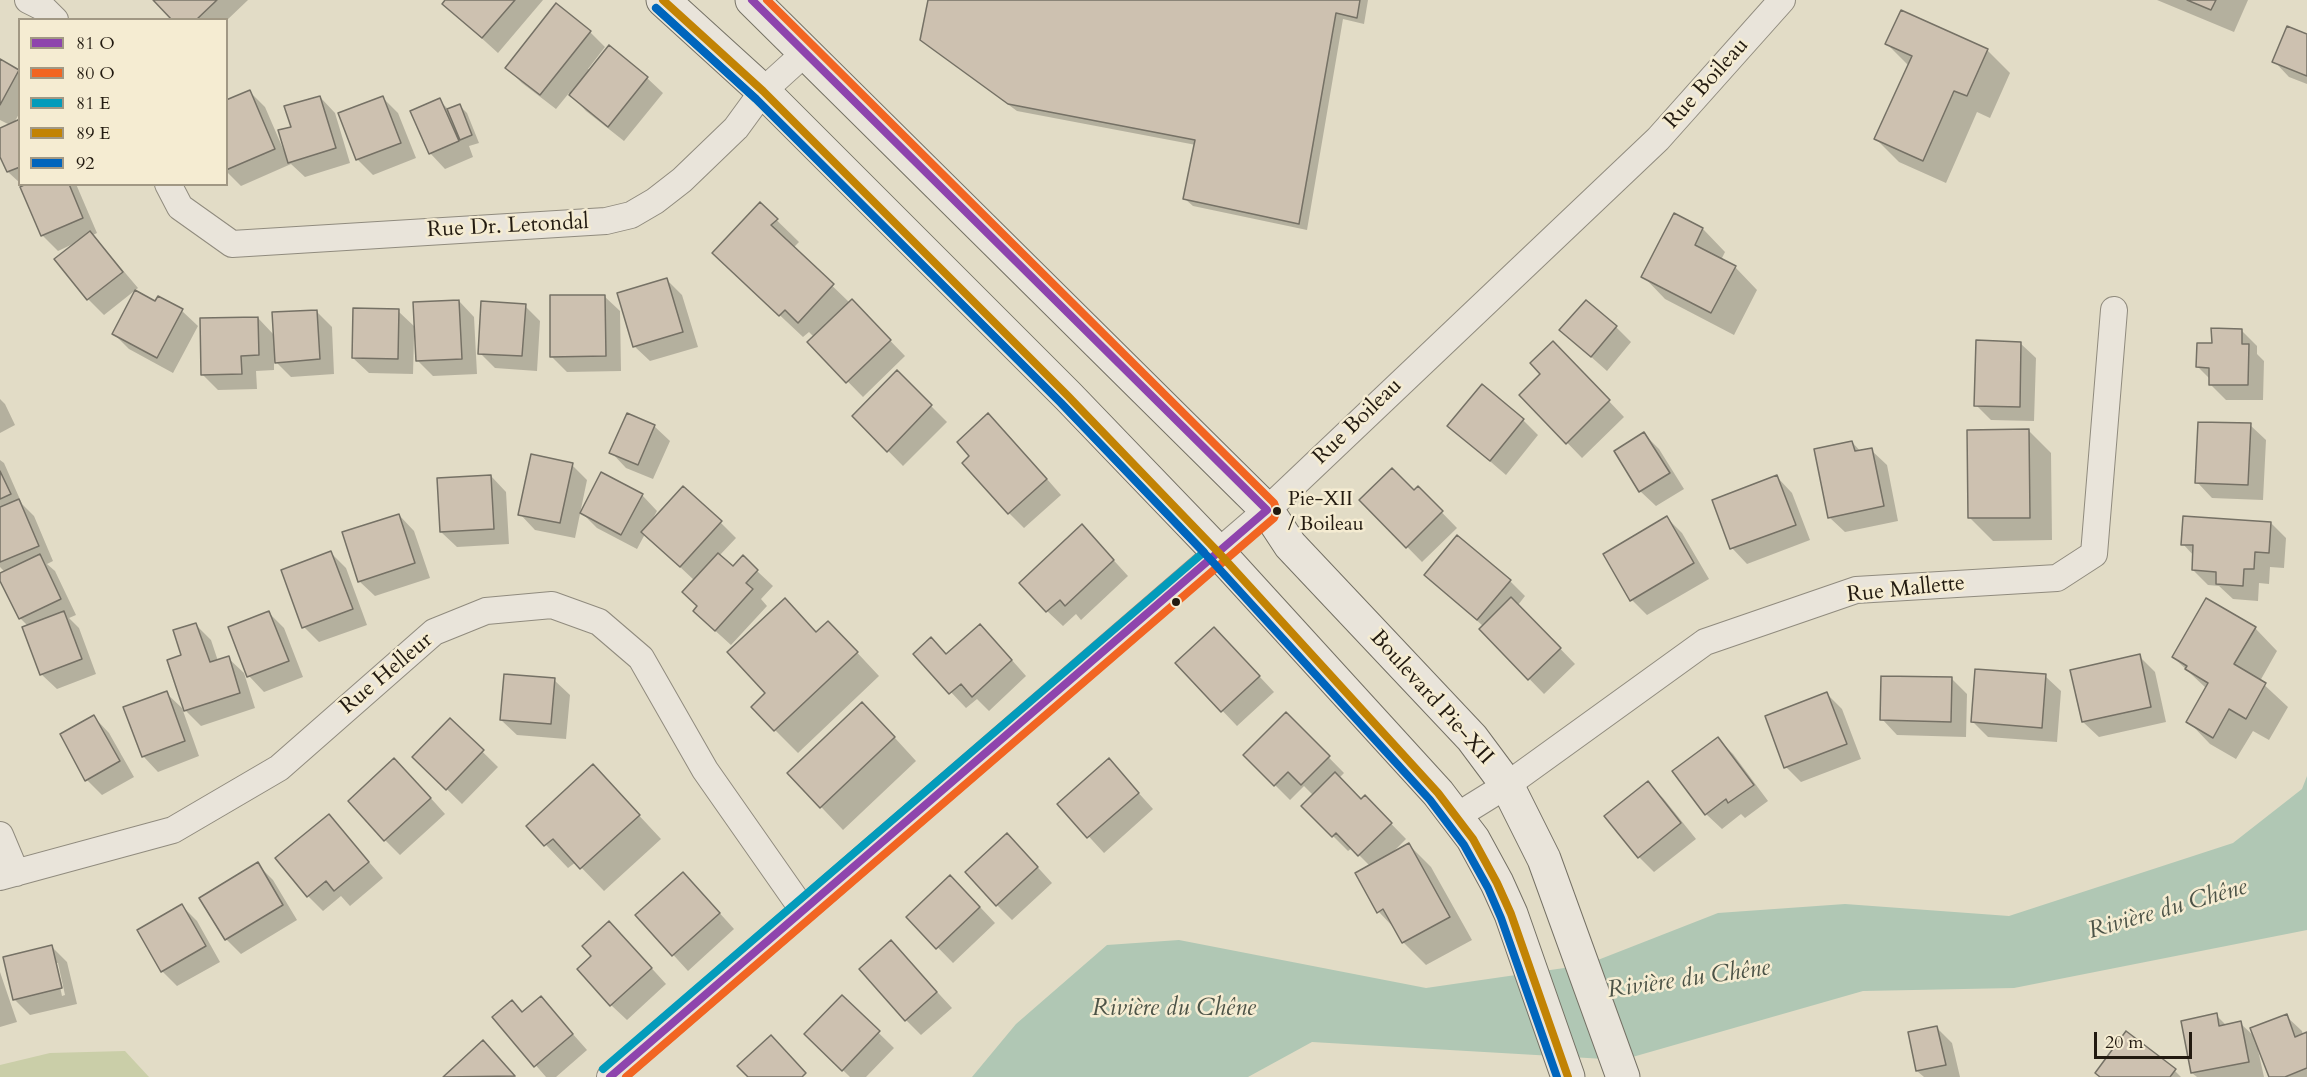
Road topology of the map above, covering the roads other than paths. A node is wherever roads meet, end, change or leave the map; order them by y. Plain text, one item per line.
1 (28, 0) edge
2 (663, 0) edge
3 (752, 0) edge
4 (1782, 0) edge
5 (53, 18) edge
6 (806, 52) junction
7 (762, 91) junction
8 (169, 186) edge
9 (2114, 310) dead end
10 (1267, 510) junction
11 (1219, 553) junction
12 (1507, 785) junction
13 (1457, 816) junction
14 (0, 835) edge
15 (8, 875) edge
16 (803, 910) junction
17 (1621, 1072) edge
18 (610, 1077) edge
19 (1568, 1077) edge

1 - 5 street
2 - 7 street
3 - 6 street, Boulevard Pie-XII
4 - 10 street, Rue Boileau
6 - 7 street, Rue Dr. Letondal
6 - 10 street, Boulevard Pie-XII
7 - 8 street, Rue Dr. Letondal
7 - 11 street
9 - 12 street, Rue Mallette
10 - 11 street, Rue Boileau
10 - 12 street, Boulevard Pie-XII
11 - 13 street
11 - 16 street, Rue Boileau
12 - 13 street, Rue Mallette
12 - 17 street, Boulevard Pie-XII
13 - 19 street
14 - 15 street
15 - 16 street, Rue Helleur
16 - 18 street, Rue Boileau

